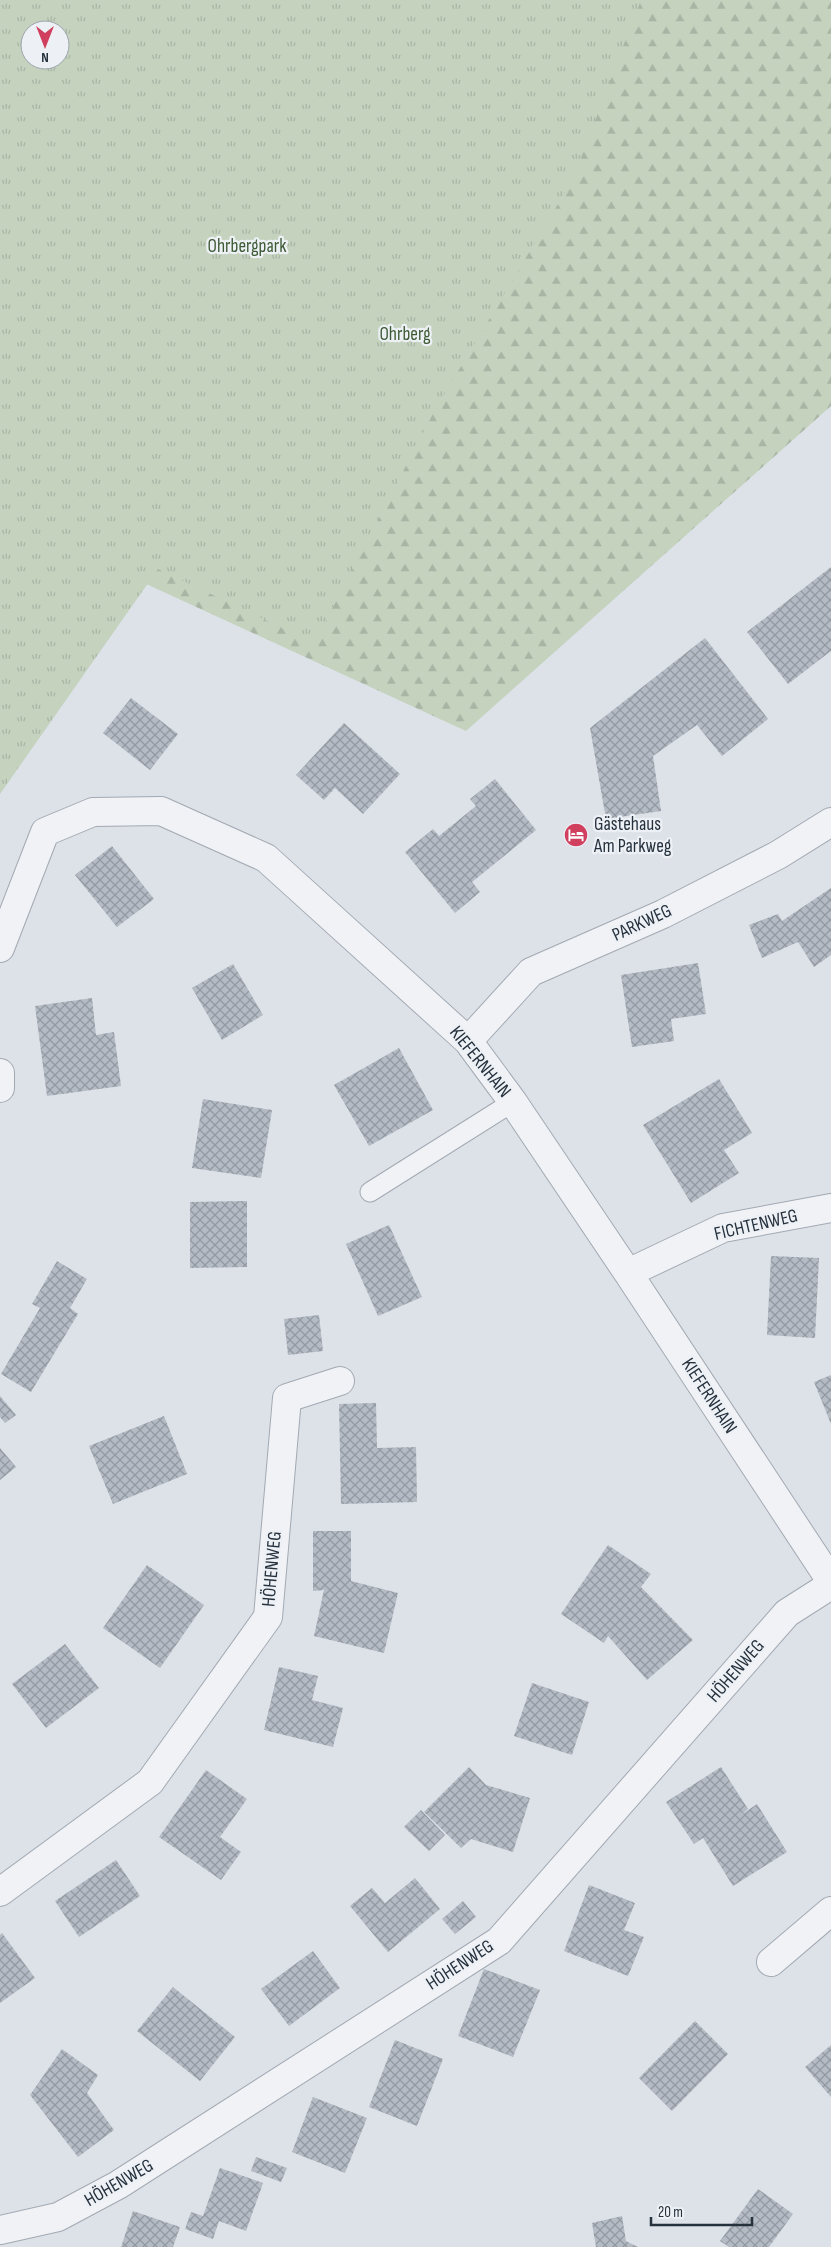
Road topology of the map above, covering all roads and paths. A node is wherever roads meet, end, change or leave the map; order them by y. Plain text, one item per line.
1 (831, 822) edge
2 (0, 948) edge
3 (468, 1041) junction
4 (0, 1073) edge
5 (0, 1088) edge
6 (513, 1102) junction
7 (370, 1192) dead end
8 (831, 1208) edge
9 (628, 1273) junction
10 (340, 1381) dead end
11 (831, 1581) edge
12 (831, 1585) edge
13 (0, 1892) edge
14 (831, 1911) edge
15 (771, 1962) dead end
16 (0, 2230) edge

1 - 3 street, PARKWEG
2 - 3 street, KIEFERNHAIN
3 - 6 street, KIEFERNHAIN
4 - 5 street
6 - 7 lane
6 - 9 street, KIEFERNHAIN
8 - 9 street, FICHTENWEG
9 - 11 street, KIEFERNHAIN
10 - 13 street, HÖHENWEG
12 - 16 street, HÖHENWEG
14 - 15 street

